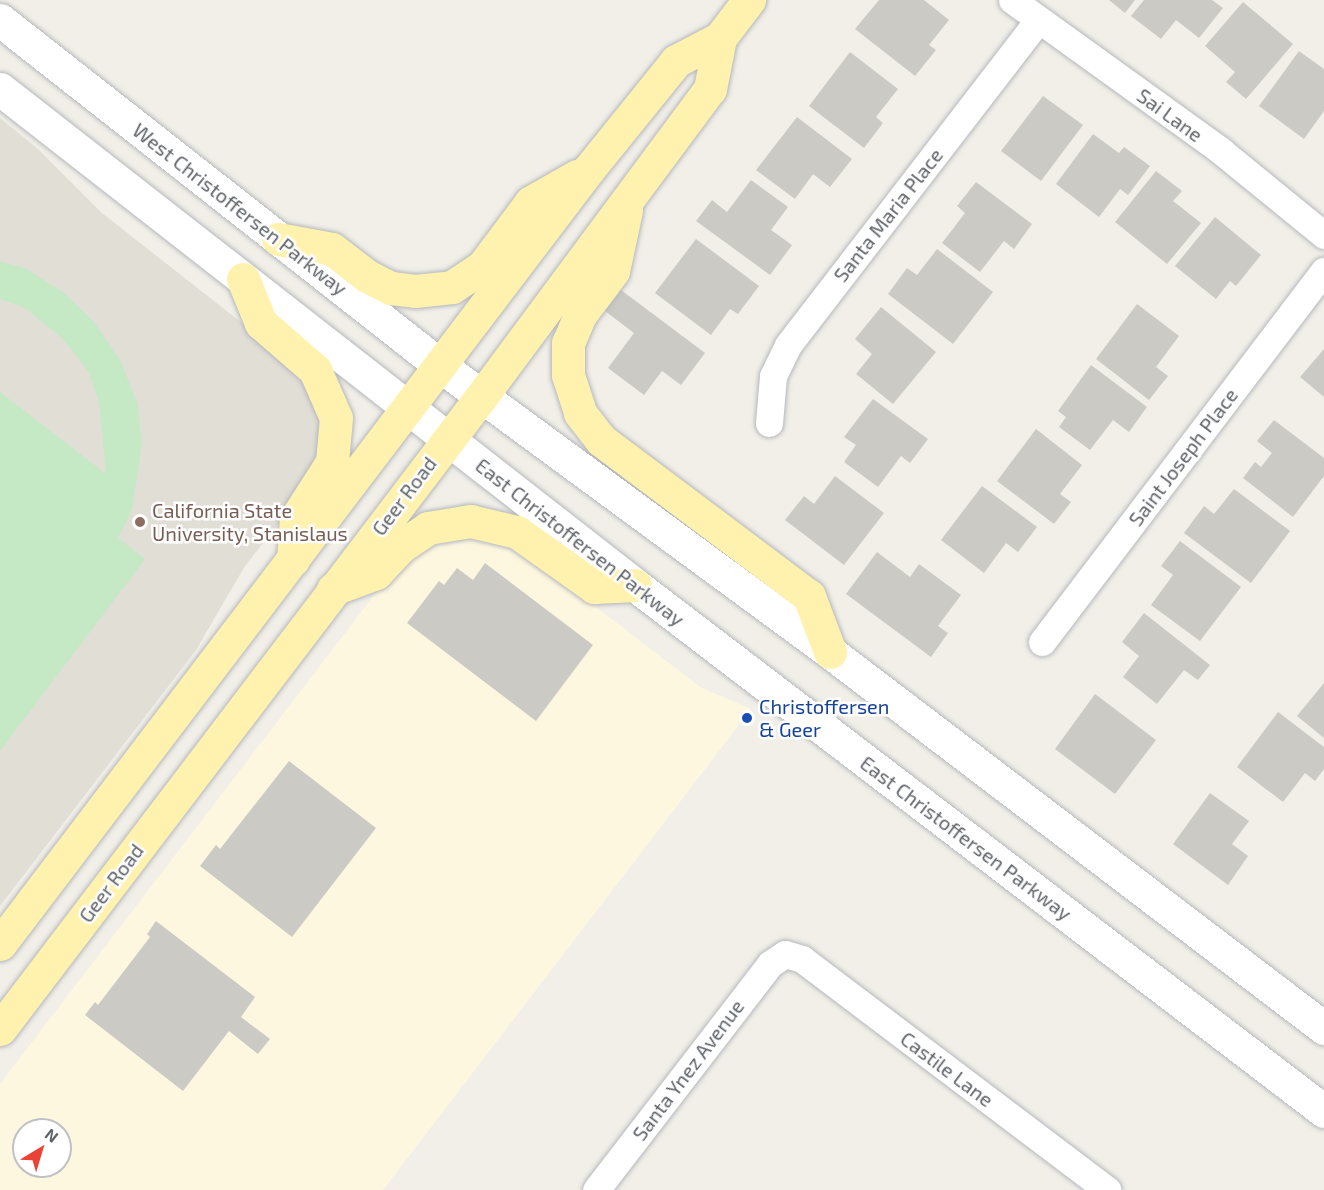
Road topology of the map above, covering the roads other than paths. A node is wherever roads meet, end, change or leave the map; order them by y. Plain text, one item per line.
1 (749, 0) edge
2 (1012, 0) edge
3 (0, 20) edge
4 (1038, 20) junction
5 (720, 38) junction
6 (0, 89) edge
7 (589, 169) junction
8 (629, 198) junction
9 (1324, 235) edge
10 (278, 238) junction
11 (1324, 271) edge
12 (243, 279) junction
13 (442, 367) junction
14 (481, 397) junction
15 (409, 410) junction
16 (769, 423) dead end
17 (448, 440) junction
18 (293, 560) junction
19 (634, 585) junction
20 (333, 589) junction
21 (1042, 642) dead end
22 (830, 652) junction
23 (0, 944) edge
24 (785, 954) joint
25 (1324, 1028) edge
26 (0, 1029) edge
27 (1324, 1111) edge
28 (596, 1190) edge
29 (1107, 1190) edge

1 - 5 main road, Geer Road
2 - 4 street, Sai Lane
3 - 10 street, West Christoffersen Parkway
4 - 9 street, Sai Lane
4 - 16 street, Santa Maria Place
5 - 7 main road, Geer Road
5 - 8 main road, Geer Road
6 - 12 street
7 - 10 main road
7 - 13 main road, Geer Road
8 - 14 main road, Geer Road
8 - 22 main road
10 - 13 street, West Christoffersen Parkway
11 - 21 street, Saint Joseph Place
12 - 15 street
12 - 18 main road
13 - 14 street, West Christoffersen Parkway
13 - 15 main road, Geer Road
14 - 17 main road, Geer Road
14 - 22 street
15 - 17 street, East Christoffersen Parkway
15 - 18 main road, Geer Road
17 - 19 street, East Christoffersen Parkway
17 - 20 main road, Geer Road
18 - 23 main road, Geer Road
19 - 20 main road
19 - 27 street, East Christoffersen Parkway
20 - 26 main road, Geer Road
22 - 25 street
24 - 28 street, Santa Ynez Avenue
24 - 29 street, Castile Lane

